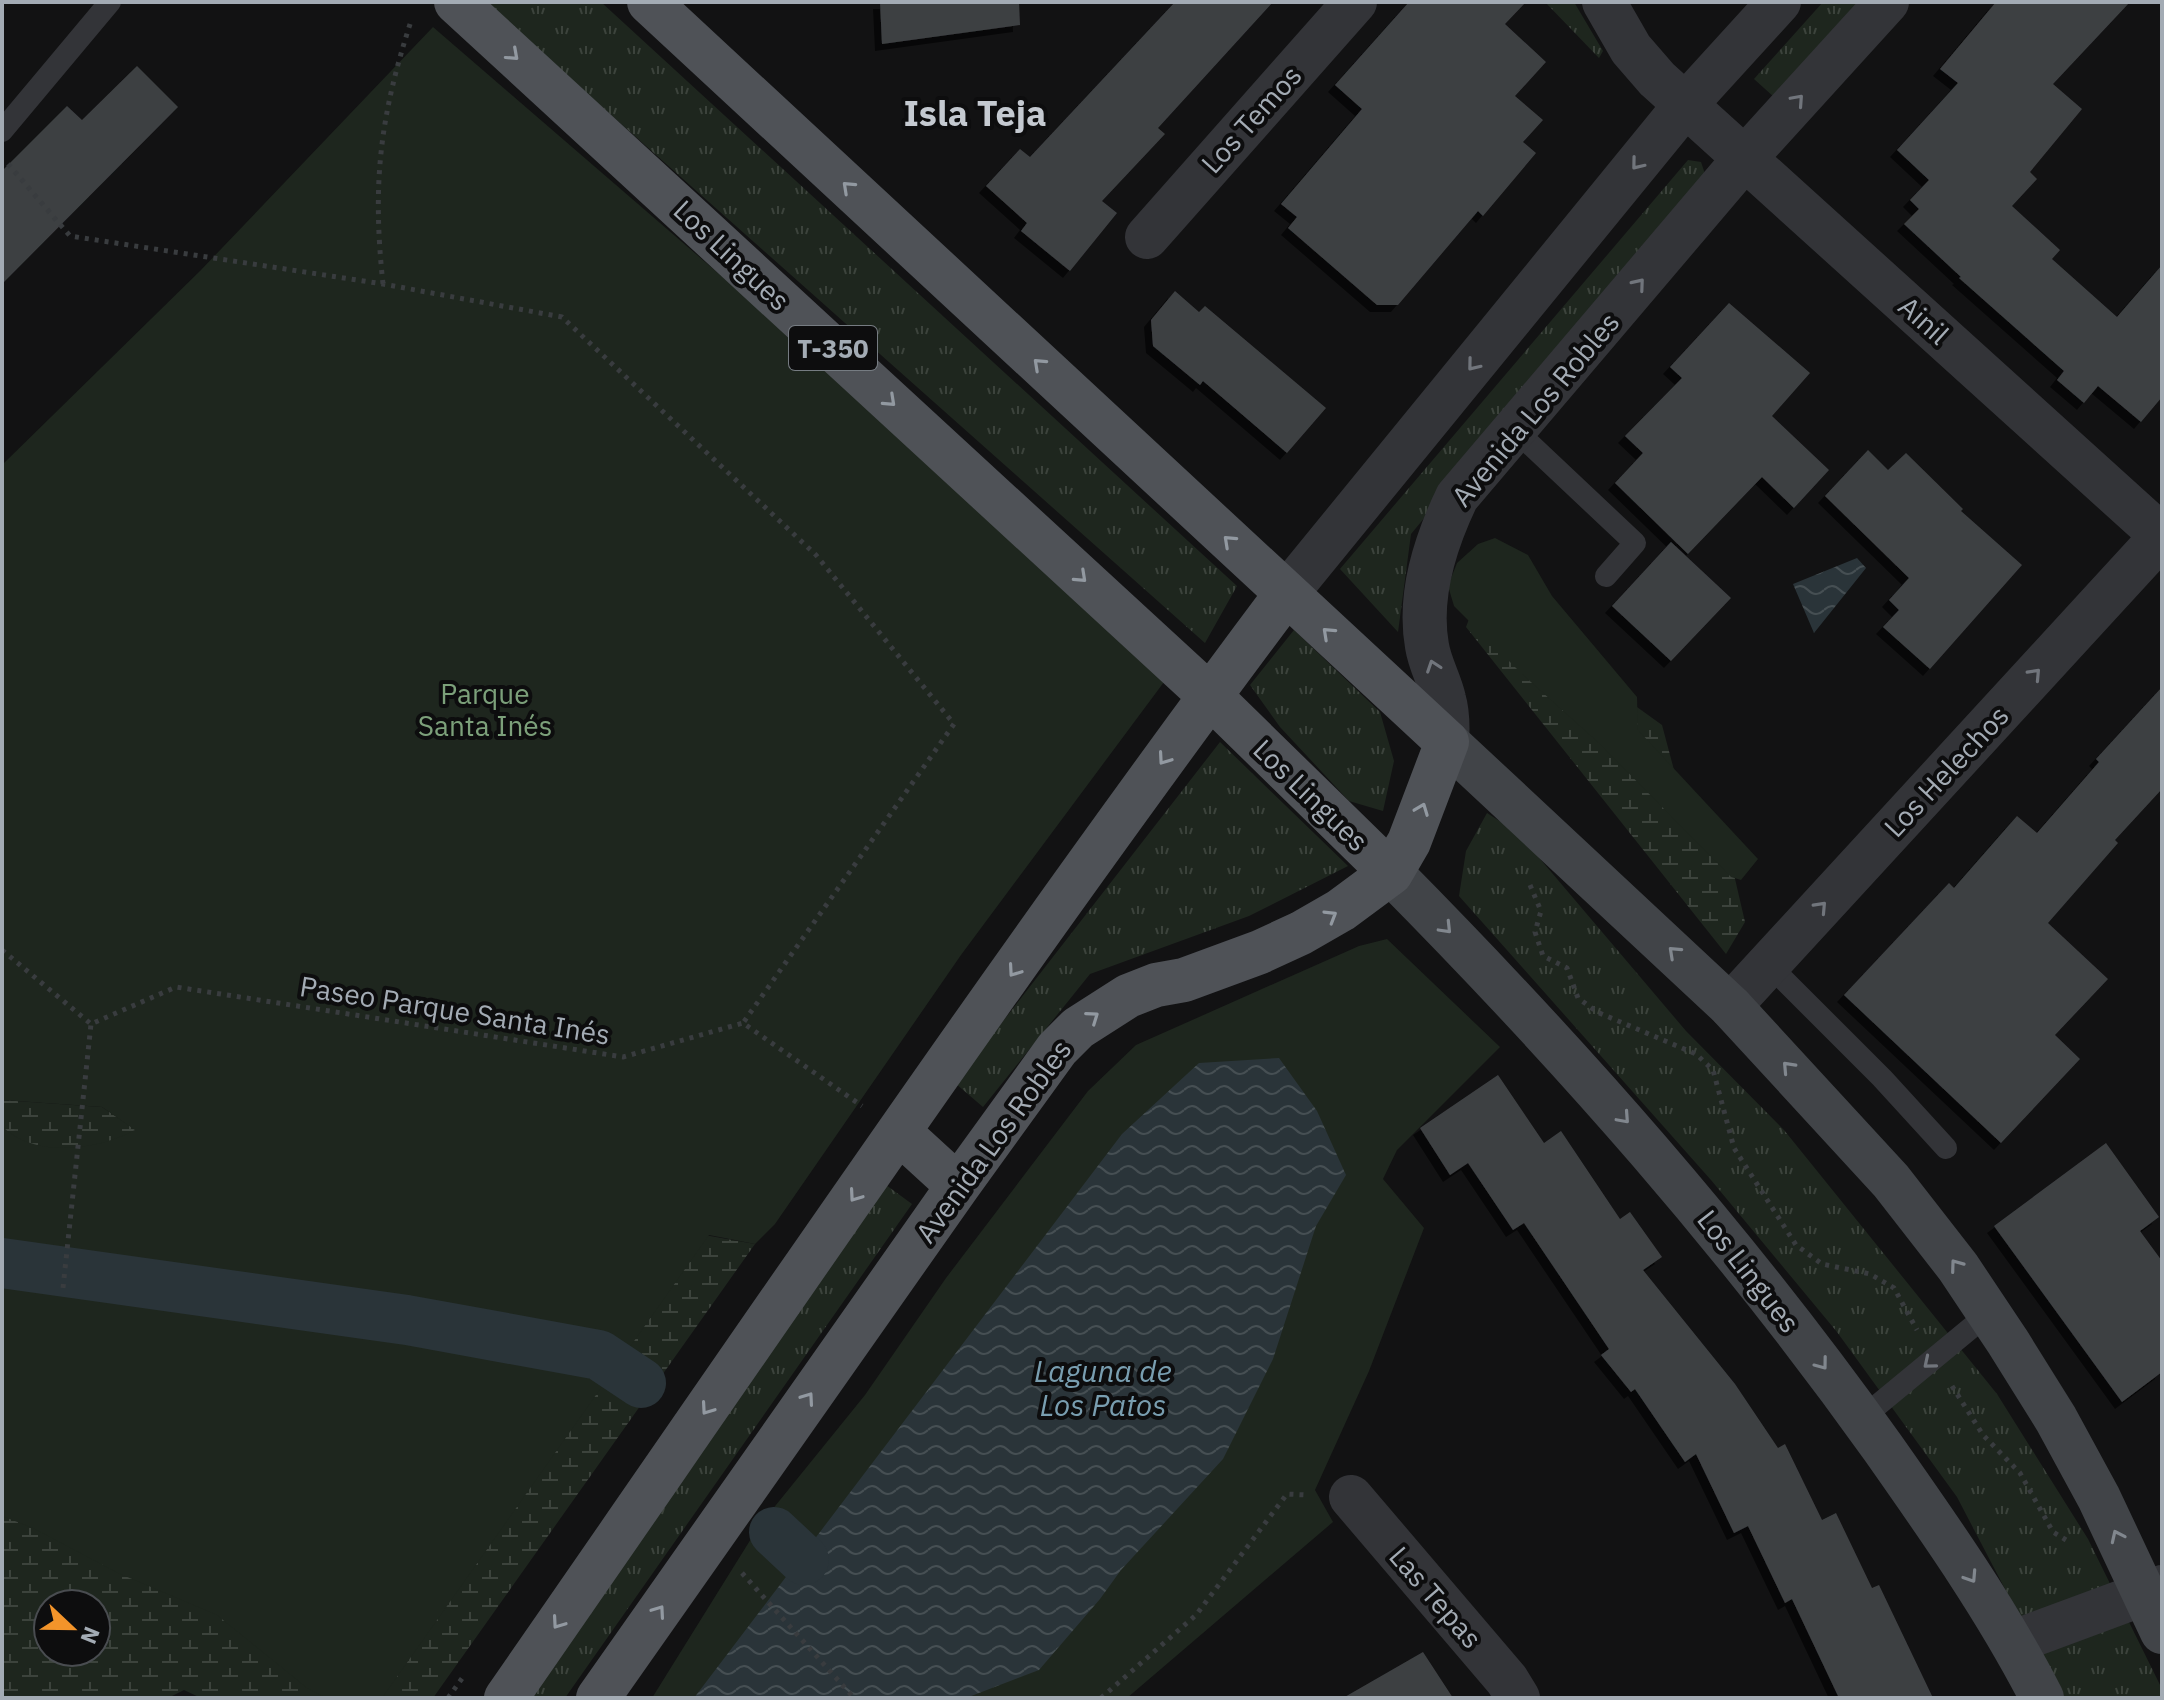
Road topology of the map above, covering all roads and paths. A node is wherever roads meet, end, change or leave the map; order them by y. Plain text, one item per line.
1 (110, 2) edge
2 (649, 2) edge
3 (1355, 2) edge
4 (1604, 2) edge
5 (1779, 2) edge
6 (1887, 2) edge
7 (435, 6) edge
8 (1686, 104) junction
9 (2, 131) edge
10 (2, 157) edge
11 (1745, 158) junction
12 (1147, 237) dead end
13 (383, 284) junction
14 (1515, 430) junction
15 (2162, 536) edge
16 (1606, 576) dead end
17 (1286, 594) junction
18 (1210, 696) junction
19 (1447, 742) junction
20 (1530, 818) junction
21 (1391, 873) junction
22 (2, 950) edge
23 (1768, 964) junction
24 (1730, 1006) junction
25 (743, 1023) junction
26 (91, 1024) junction
27 (899, 1132) junction
28 (1946, 1148) dead end
29 (958, 1186) junction
30 (63, 1288) dead end
31 (1989, 1313) junction
32 (1933, 1360) junction
33 (1862, 1418) junction
34 (1351, 1497) joint
35 (2076, 1546) dead end
36 (750, 1579) dead end
37 (2156, 1605) edge
38 (2014, 1642) junction
39 (506, 1698) edge
40 (598, 1698) edge
41 (854, 1698) edge
42 (1101, 1698) edge
43 (1518, 1698) edge
44 (2042, 1698) edge

1 - 9 lane
17 -> 2 main road
3 - 12 street, Los Temos
4 - 8 street, Ainil
5 - 8 street
11 -> 6 street, Avenida Los Robles
7 - 13 path
7 -> 18 main road, Los Lingues / T-350
8 - 11 street, Ainil
8 -> 17 street
10 - 13 path
14 -> 11 street, Avenida Los Robles
11 - 15 street, Ainil
13 - 25 path
14 - 16 lane
19 -> 14 street, Avenida Los Robles
23 -> 15 street, Los Helechos
17 - 18 main road
19 -> 17 main road
18 - 21 main road, Los Lingues / T-350
18 -> 27 main road
19 - 20 main road
21 -> 19 main road, Avenida Los Robles
24 -> 20 main road
20 - 32 path
29 -> 21 main road, Avenida Los Robles
21 -> 33 main road, Los Lingues
22 - 26 path
23 - 24 street, Los Helechos
23 - 28 lane
31 -> 24 main road
25 - 26 path, Paseo Parque Santa Inés
25 - 27 path
26 - 30 path
27 - 29 main road
27 -> 39 main road
40 -> 29 main road, Avenida Los Robles
31 - 32 lane
37 -> 31 main road
32 -> 33 lane
32 - 35 path
33 -> 38 main road, Los Lingues
34 - 42 path
34 - 43 street, Las Tepas
36 - 41 path
37 - 38 street
38 - 44 main road, Los Lingues

